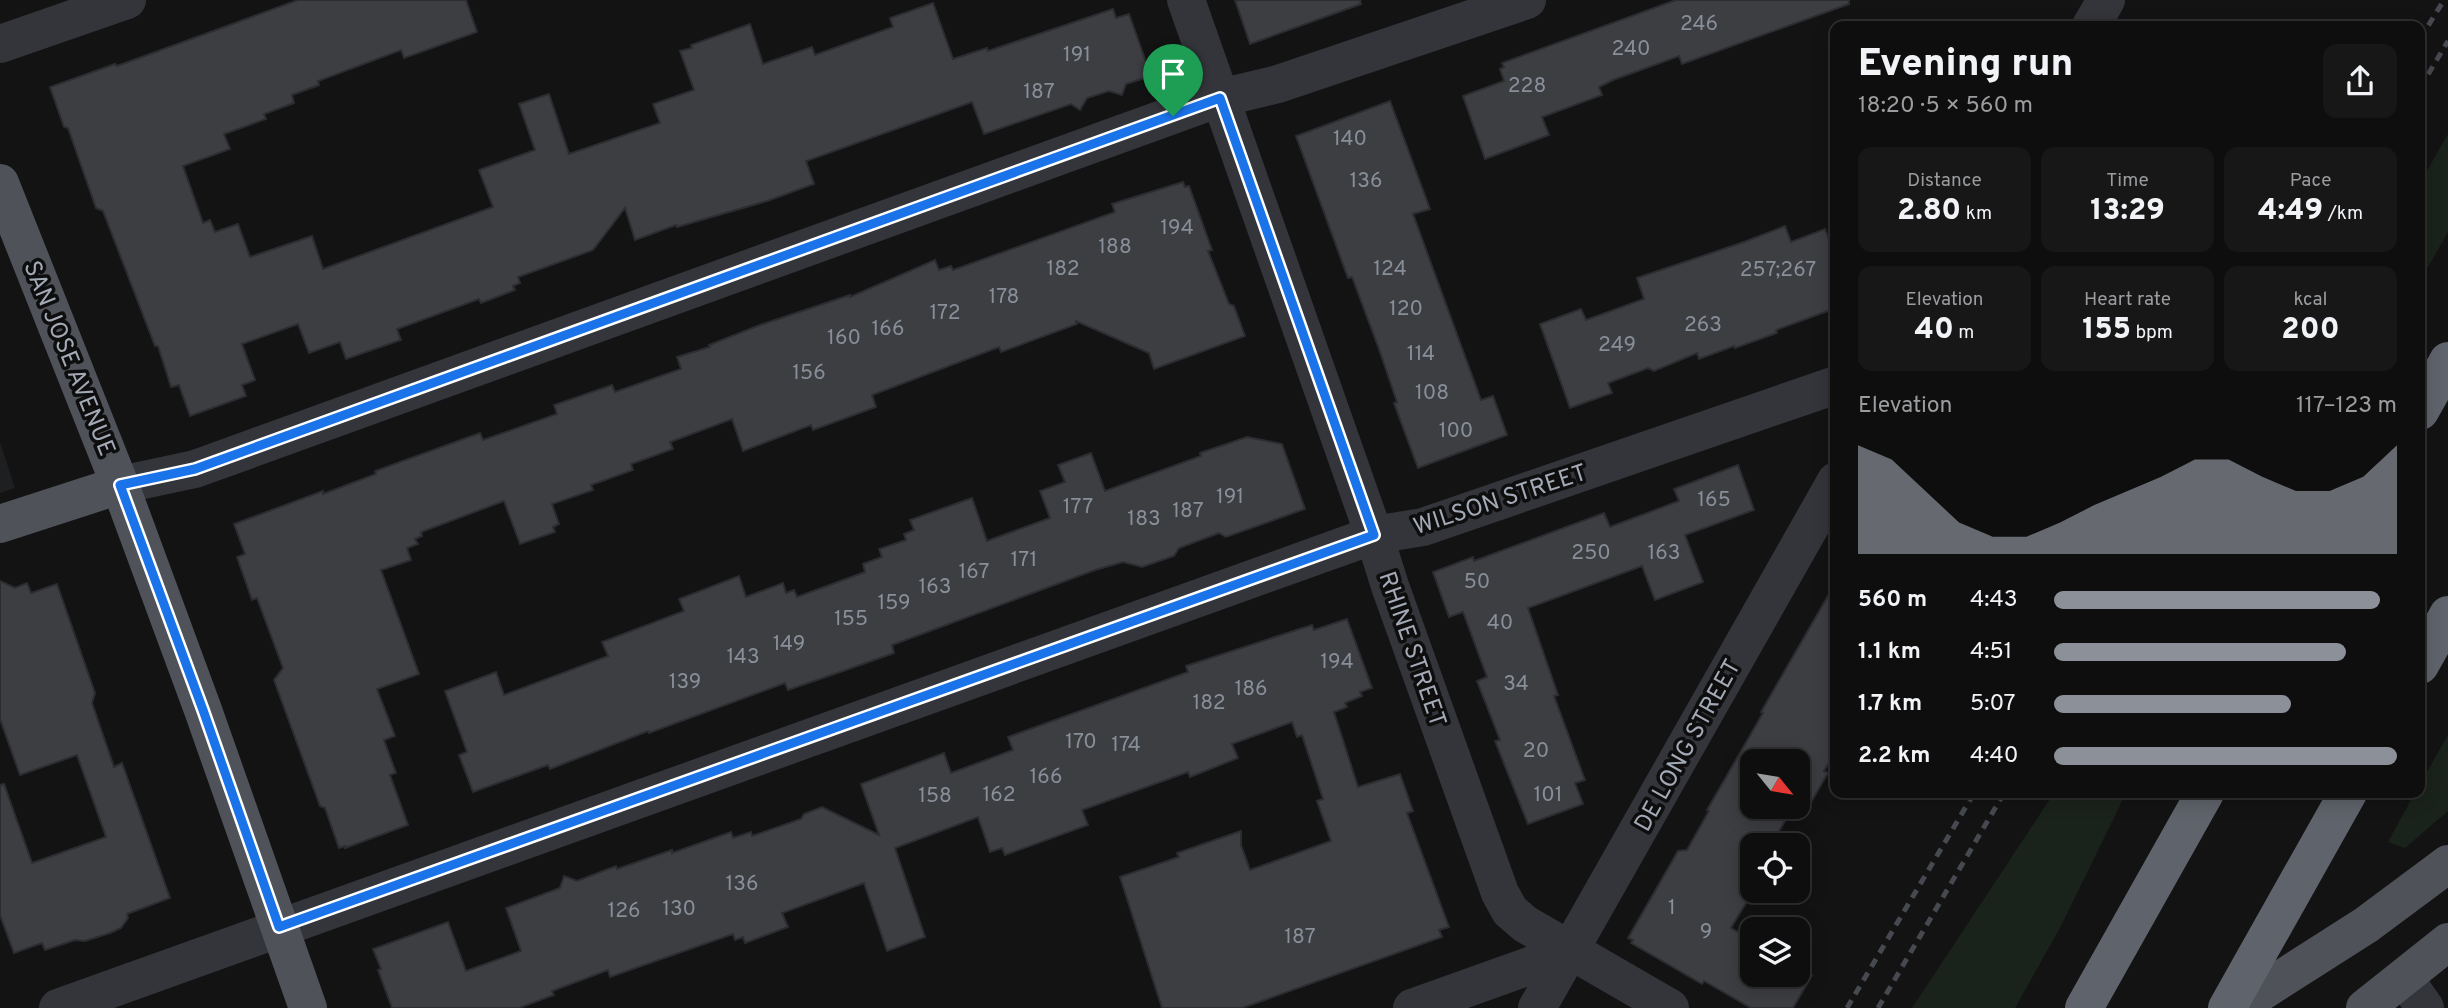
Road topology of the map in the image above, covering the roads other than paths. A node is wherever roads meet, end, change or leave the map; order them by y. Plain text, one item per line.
1 (127, 0) edge
2 (1185, 0) edge
3 (1527, 0) edge
4 (2106, 0) edge
5 (2094, 21) edge
6 (0, 44) edge
7 (1220, 98) junction
8 (0, 183) edge
9 (2448, 361) edge
10 (1830, 387) edge
11 (2425, 402) edge
12 (120, 485) junction
13 (1830, 492) edge
14 (0, 524) edge
15 (1374, 535) junction
16 (2448, 615) edge
17 (2425, 656) edge
18 (2202, 798) edge
19 (2345, 798) edge
20 (2448, 864) edge
21 (279, 927) junction
22 (2448, 942) edge
23 (1571, 950) junction
24 (2414, 993) edge
25 (58, 1008) edge
26 (308, 1008) edge
27 (1412, 1008) edge
28 (1537, 1008) edge
29 (1670, 1008) edge
30 (2084, 1008) edge
31 (2227, 1008) edge
32 (2236, 1008) edge
33 (2365, 1008) edge

1 - 6 street
2 - 7 street, RHINE STREET
3 - 7 street
4 - 5 street
7 - 12 street
7 - 15 street, RHINE STREET
8 - 12 main road, SAN JOSE AVENUE
9 - 11 highway
10 - 15 street, WILSON STREET
12 - 14 main road
12 - 21 main road, SAN JOSE AVENUE
13 - 23 street, DE LONG STREET
15 - 21 street, WILSON STREET
15 - 23 street, RHINE STREET
16 - 17 highway
18 - 30 highway
19 - 31 highway
20 - 32 main road
21 - 25 street, WILSON STREET
21 - 26 main road, SAN JOSE AVENUE
22 - 24 main road
23 - 27 street
23 - 28 street, DE LONG STREET
23 - 29 street, RHINE STREET
24 - 33 main road

